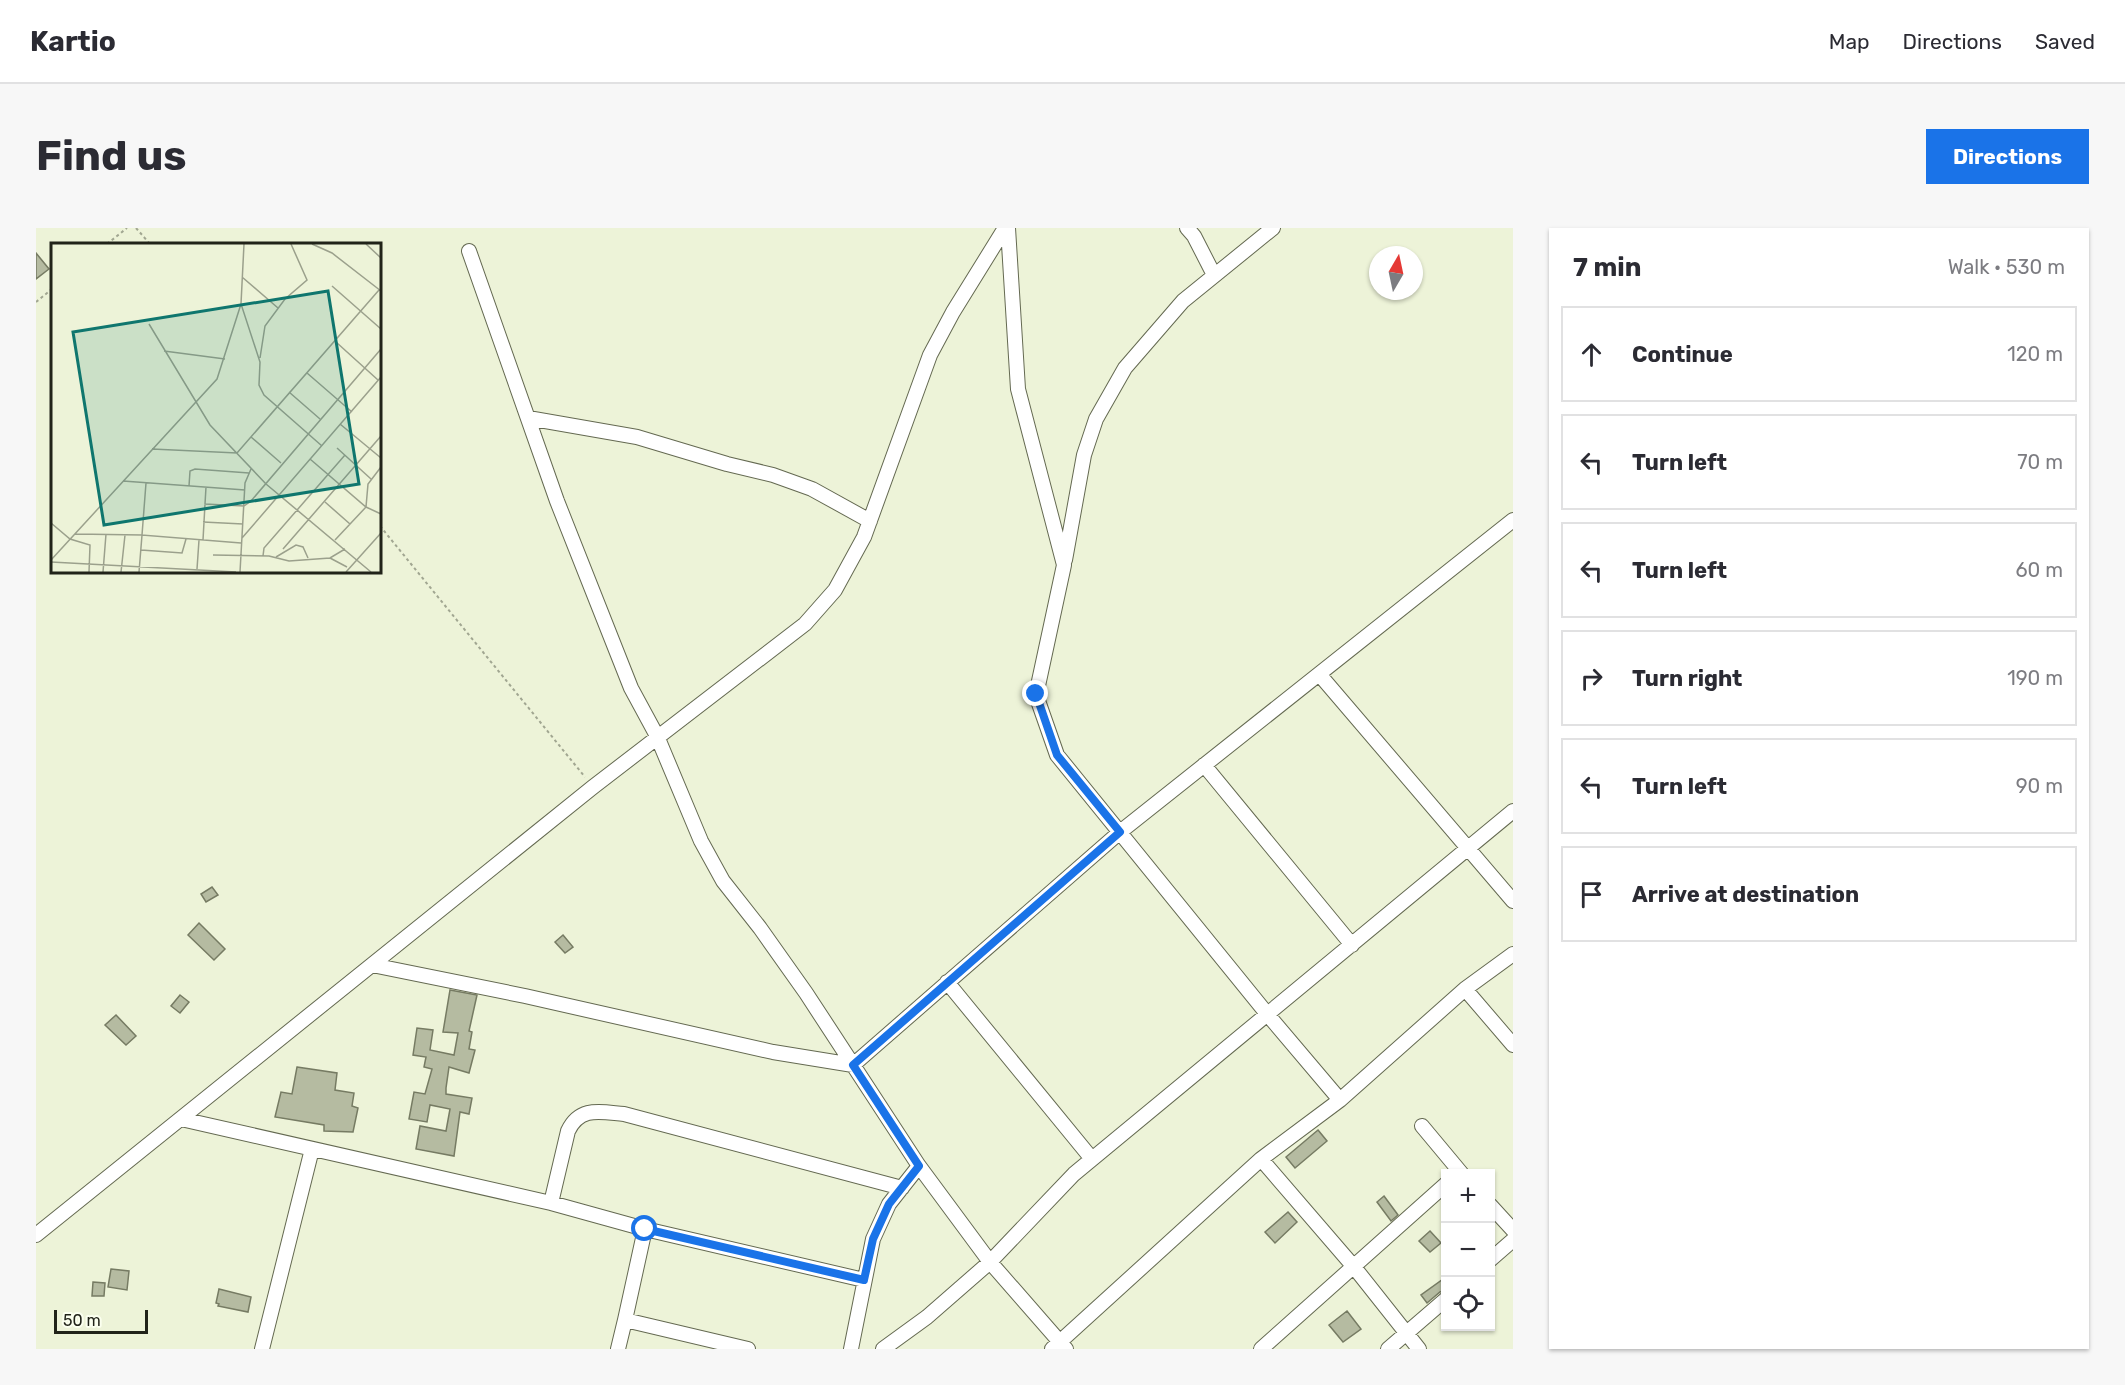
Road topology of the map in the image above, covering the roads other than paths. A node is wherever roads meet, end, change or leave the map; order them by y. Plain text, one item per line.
1 (1006, 228) edge
2 (1187, 228) edge
3 (1273, 228) edge
4 (469, 251) dead end
5 (1214, 275) junction
6 (528, 418) junction
7 (870, 520) junction
8 (1512, 523) edge
9 (1064, 565) junction
10 (1319, 674) junction
11 (657, 736) junction
12 (1204, 765) junction
13 (1513, 810) edge
14 (1120, 832) junction
15 (1468, 848) junction
16 (1513, 901) edge
17 (1352, 945) junction
18 (1513, 954) edge
19 (372, 965) junction
20 (947, 982) junction
21 (1465, 989) junction
22 (1268, 1015) junction
23 (1513, 1045) edge
24 (853, 1065) junction
25 (1340, 1100) junction
26 (181, 1119) junction
27 (1422, 1126) dead end
28 (312, 1149) junction
29 (1092, 1159) junction
30 (1261, 1159) junction
31 (919, 1166) junction
32 (1457, 1169) edge
33 (902, 1188) junction
34 (1441, 1189) edge
35 (551, 1203) junction
36 (1495, 1210) edge
37 (645, 1229) junction
38 (1513, 1230) edge
39 (36, 1235) edge
40 (1513, 1240) edge
41 (1495, 1256) edge
42 (990, 1262) junction
43 (1354, 1267) junction
44 (864, 1280) junction
45 (1441, 1303) edge
46 (625, 1320) junction
47 (1406, 1334) junction
48 (1059, 1347) edge
49 (262, 1349) edge
50 (618, 1349) edge
51 (748, 1349) edge
52 (851, 1349) edge
53 (883, 1349) edge
54 (1261, 1349) edge
55 (1388, 1349) edge
56 (1419, 1349) edge

1 - 7 street
1 - 9 street
2 - 5 street
3 - 5 street
4 - 6 street
5 - 9 street
6 - 7 street
6 - 11 street
7 - 11 street
8 - 10 street
9 - 14 street
10 - 12 street
10 - 15 street
11 - 19 street
11 - 24 street
12 - 14 street
12 - 17 street
13 - 15 street
14 - 20 street
14 - 22 street
15 - 16 street
15 - 17 street
17 - 22 street
18 - 21 street
19 - 24 street
19 - 26 street
20 - 24 street
20 - 29 street
21 - 23 street
21 - 25 street
22 - 25 street
22 - 29 street
24 - 31 street
25 - 30 street
26 - 28 street
26 - 39 street
27 - 32 street
28 - 35 street
28 - 49 street
29 - 42 street
30 - 43 street
30 - 48 street
31 - 33 street
31 - 42 street
33 - 35 street
33 - 44 street
34 - 43 street
35 - 37 street
36 - 38 street
37 - 44 street
37 - 46 street
40 - 41 street
42 - 48 street
42 - 53 street
43 - 47 street
43 - 54 street
44 - 52 street
45 - 47 street
46 - 50 street
46 - 51 street
47 - 55 street
47 - 56 street

